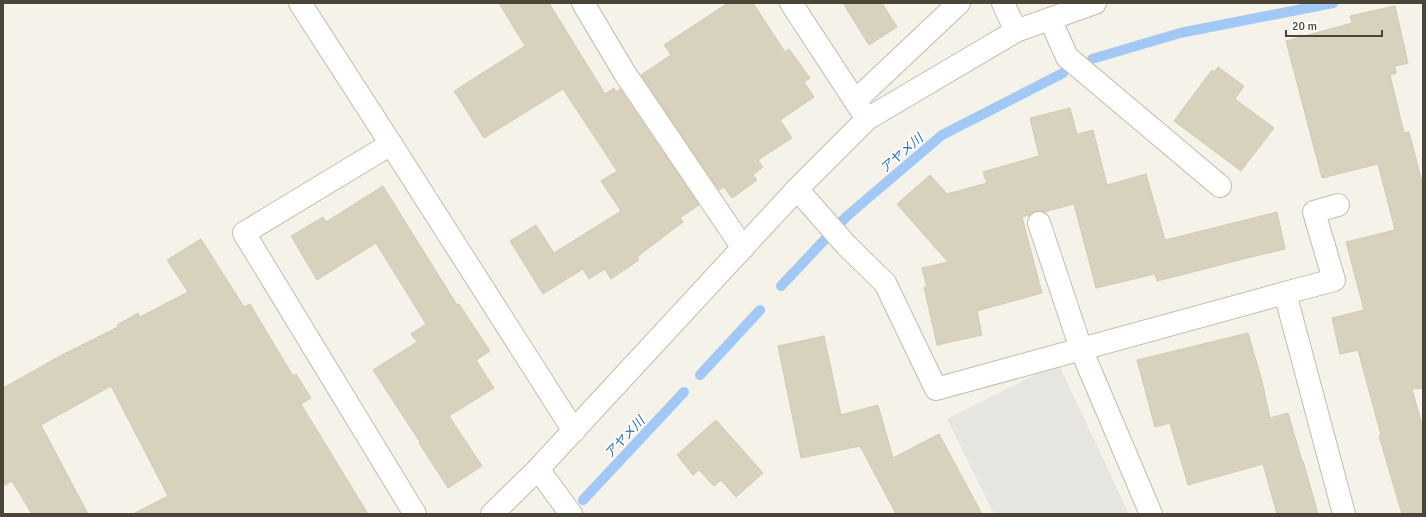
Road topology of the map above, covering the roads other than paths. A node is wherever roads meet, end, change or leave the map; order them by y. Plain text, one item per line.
1 (300, 3) edge
2 (583, 3) edge
3 (791, 3) edge
4 (959, 3) edge
5 (1002, 3) edge
6 (1095, 3) edge
7 (1050, 19) junction
8 (1016, 31) junction
9 (855, 101) junction
10 (867, 119) junction
11 (391, 144) junction
12 (1220, 186) dead end
13 (797, 189) junction
14 (1338, 205) dead end
15 (1039, 223) dead end
16 (743, 248) junction
17 (1285, 294) junction
18 (1081, 349) junction
19 (574, 430) junction
20 (538, 469) junction
21 (415, 514) edge
22 (492, 514) edge
23 (571, 514) edge
24 (1151, 514) edge
25 (1344, 514) edge

1 - 11 street
2 - 16 street
3 - 9 street
4 - 9 street
5 - 8 street
6 - 7 street
7 - 8 street
7 - 12 street
8 - 10 street
9 - 10 street
10 - 13 street
11 - 19 street
11 - 21 street
13 - 16 street
13 - 18 street
14 - 17 street
15 - 18 street
16 - 19 street
17 - 18 street
17 - 25 street
18 - 24 street
19 - 20 street
20 - 22 street
20 - 23 street

